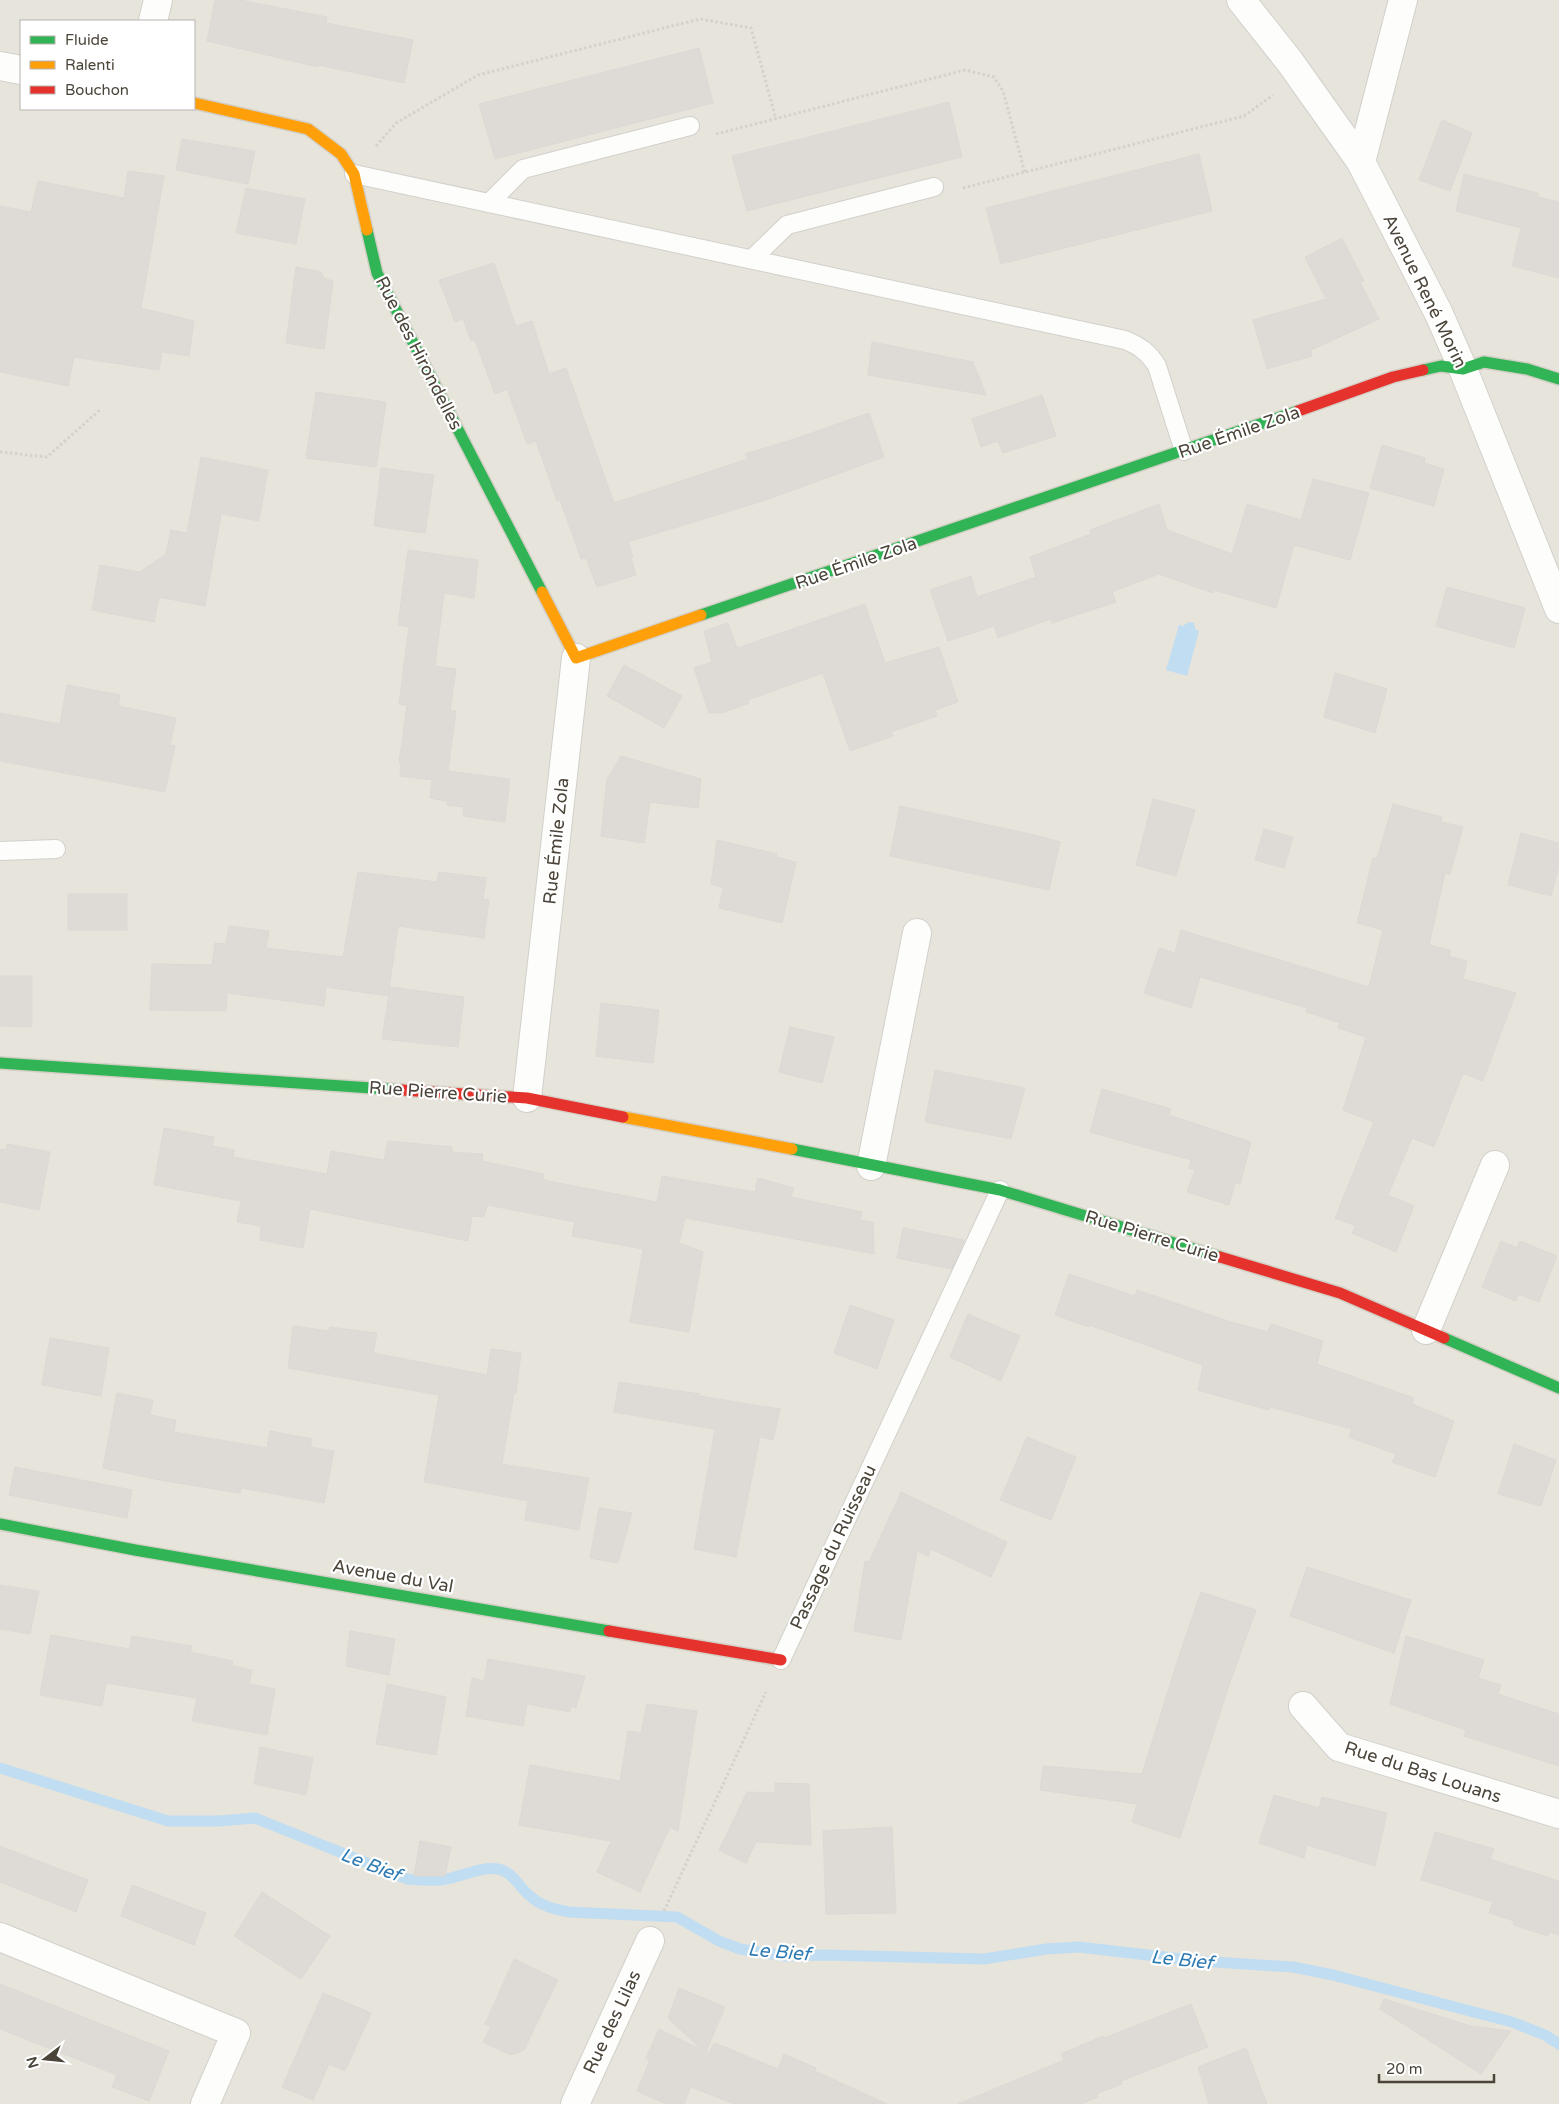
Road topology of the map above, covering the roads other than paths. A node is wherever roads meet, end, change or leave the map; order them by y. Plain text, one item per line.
1 (158, 0) edge
2 (1241, 0) edge
3 (1403, 0) edge
4 (153, 20) edge
5 (0, 66) edge
6 (20, 70) edge
7 (195, 103) edge
8 (690, 126) road end
9 (1361, 162) junction
10 (354, 174) junction
11 (934, 187) road end
12 (489, 203) junction
13 (752, 259) junction
14 (1463, 369) junction
15 (1559, 380) edge
16 (1184, 451) junction
17 (1559, 609) edge
18 (576, 658) junction
19 (56, 849) dead end
20 (0, 851) edge
21 (917, 933) dead end
22 (0, 1063) edge
23 (527, 1098) junction
24 (1495, 1165) dead end
25 (871, 1166) junction
26 (1000, 1190) junction
27 (1426, 1330) junction
28 (1559, 1388) edge
29 (0, 1524) edge
30 (780, 1660) joint
31 (1302, 1706) dead end
32 (1559, 1814) edge
33 (0, 1937) edge
34 (650, 1941) dead end
35 (580, 2102) edge
36 (206, 2104) edge

1 - 4 street
2 - 9 street, Avenue René Morin
3 - 9 street
5 - 6 street
7 - 10 street, Rue des Hirondelles
8 - 12 lane
9 - 14 street, Avenue René Morin
10 - 12 lane
10 - 18 street, Rue des Hirondelles
11 - 13 lane
12 - 13 lane
13 - 16 lane
14 - 15 street, Rue Émile Zola
14 - 16 street, Rue Émile Zola
14 - 17 street, Avenue René Morin
16 - 18 street, Rue Émile Zola
18 - 23 street, Rue Émile Zola
19 - 20 lane
21 - 25 street
22 - 23 street, Rue Pierre Curie
23 - 25 street, Rue Pierre Curie
24 - 27 street
25 - 26 street, Rue Pierre Curie
26 - 27 street, Rue Pierre Curie
26 - 30 lane, Passage du Ruisseau
27 - 28 street, Rue Pierre Curie
29 - 30 street, Avenue du Val
31 - 32 street, Rue du Bas Louans
33 - 36 street
34 - 35 street, Rue des Lilas

